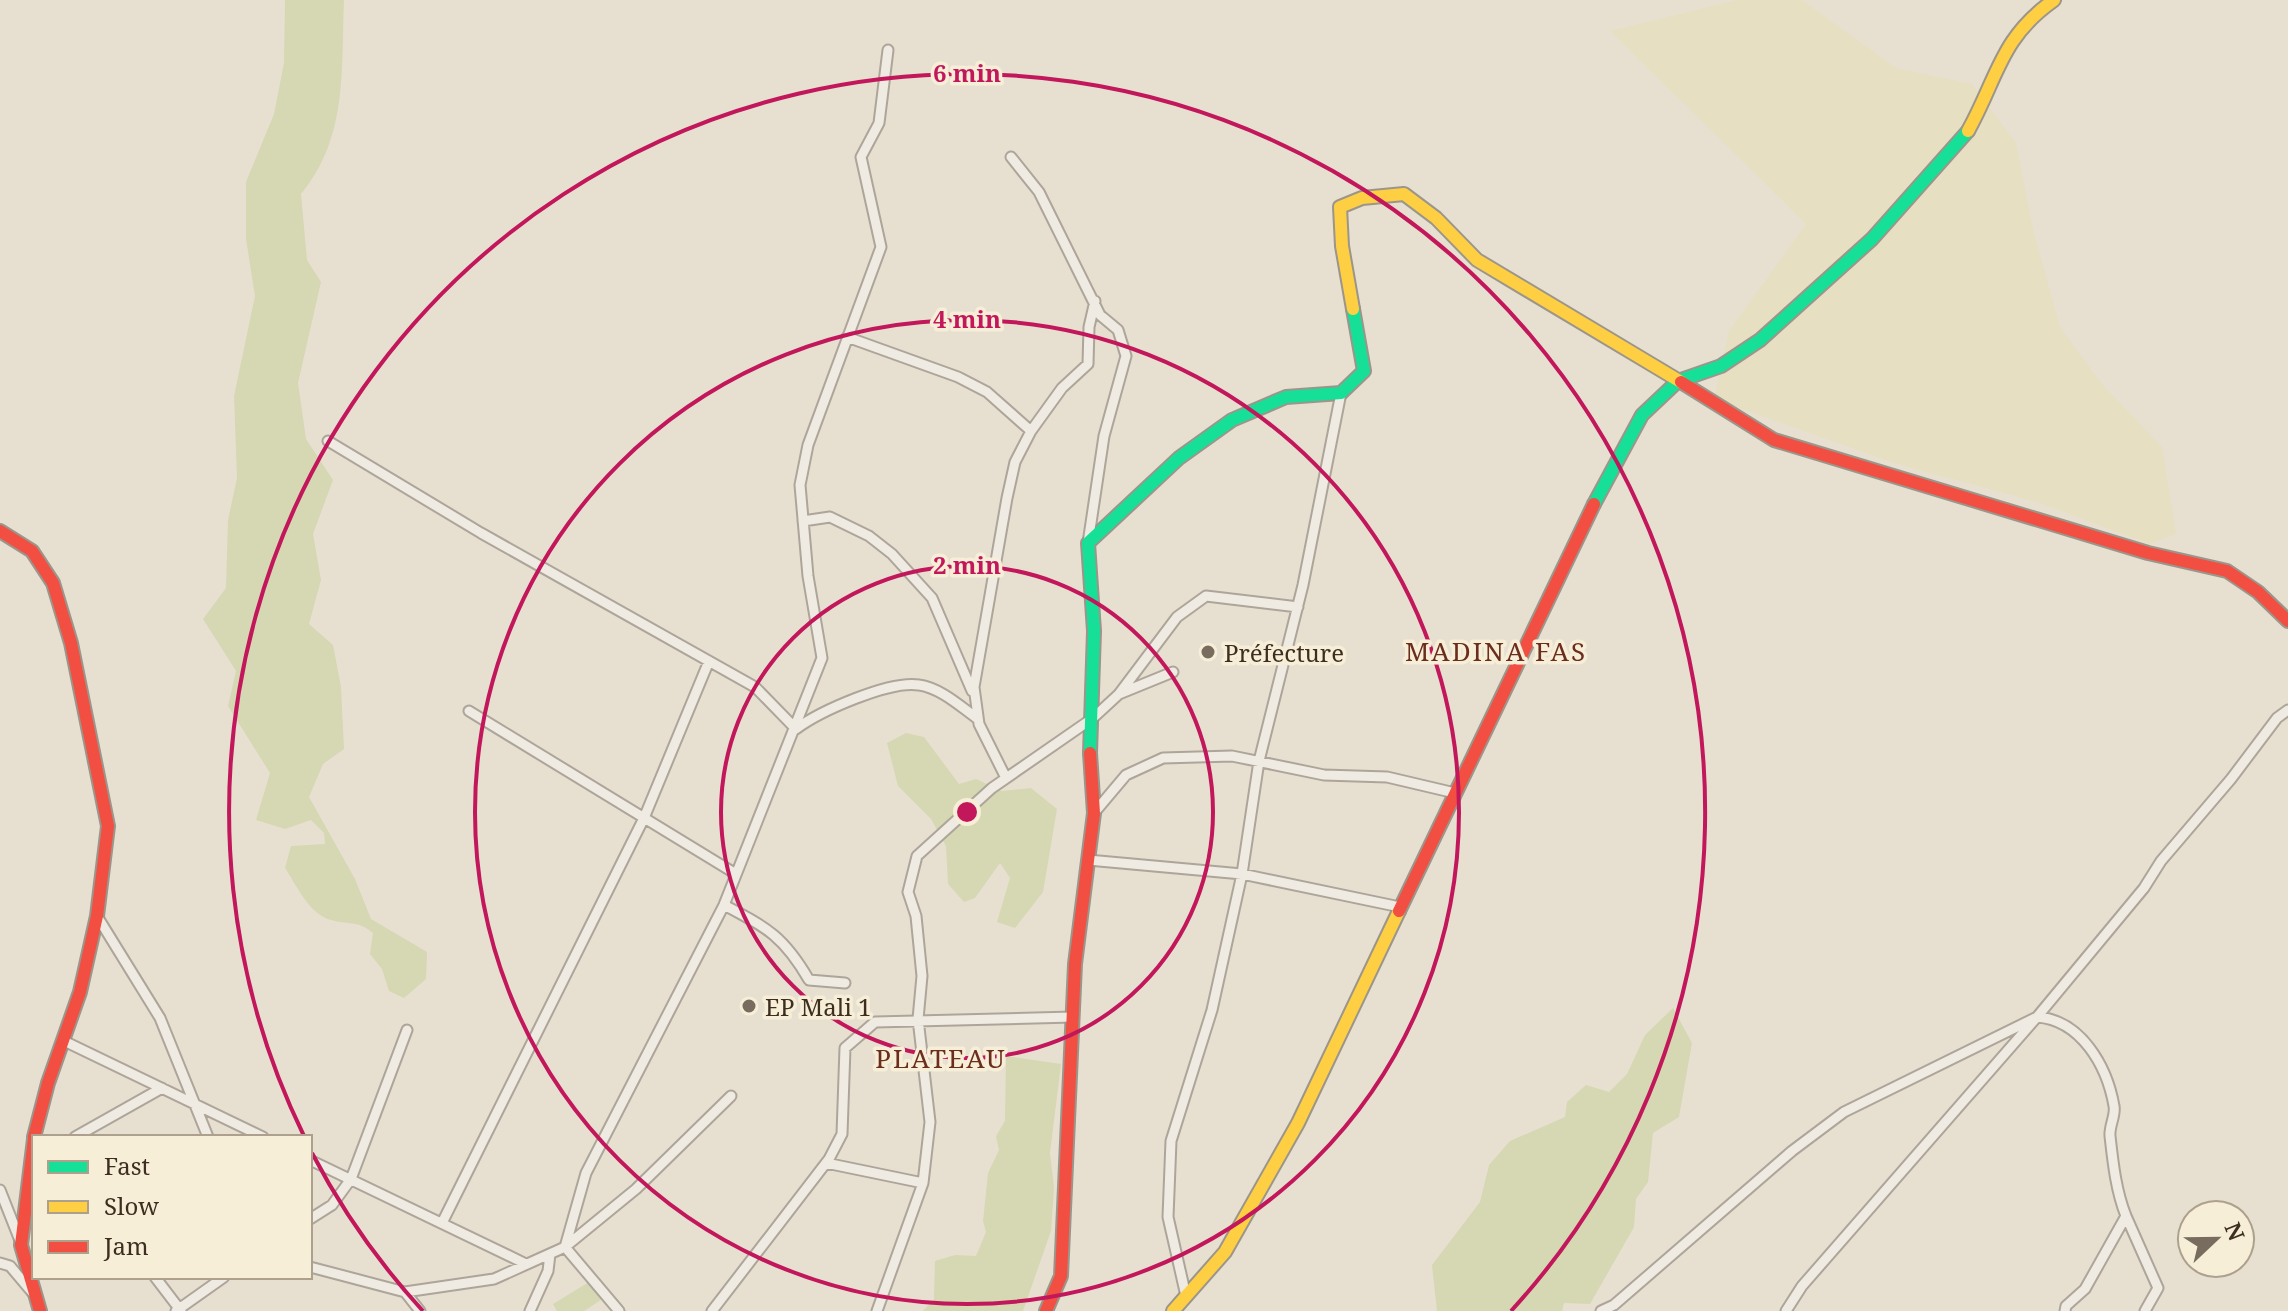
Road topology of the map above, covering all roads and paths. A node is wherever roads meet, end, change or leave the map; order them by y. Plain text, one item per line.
1 (2054, 0) edge
2 (888, 50) dead end
3 (1011, 157) dead end
4 (1095, 301) junction
5 (847, 337) junction
6 (1678, 381) junction
7 (1341, 393) junction
8 (1031, 431) junction
9 (328, 441) dead end
10 (803, 521) junction
11 (0, 531) edge
12 (1088, 543) junction
13 (1298, 607) junction
14 (2288, 621) edge
15 (709, 661) junction
16 (1173, 672) dead end
17 (1119, 694) junction
18 (976, 699) junction
19 (2288, 710) edge
20 (469, 711) dead end
21 (1093, 718) junction
22 (978, 719) junction
23 (796, 729) junction
24 (1259, 761) junction
25 (1006, 778) junction
26 (1455, 793) junction
27 (1094, 813) junction
28 (644, 818) junction
29 (1088, 860) junction
30 (736, 874) junction
31 (1242, 874) junction
32 (724, 905) junction
33 (1400, 907) junction
34 (97, 916) junction
35 (845, 983) dead end
36 (1073, 1017) junction
37 (2037, 1017) junction
38 (918, 1019) junction
39 (407, 1030) dead end
40 (64, 1041) junction
41 (162, 1088) junction
42 (731, 1096) dead end
43 (197, 1105) junction
44 (37, 1135) edge
45 (79, 1135) edge
46 (207, 1135) edge
47 (259, 1135) edge
48 (312, 1161) edge
49 (826, 1163) junction
50 (32, 1170) edge
51 (351, 1179) junction
52 (923, 1183) junction
53 (0, 1190) edge
54 (2126, 1216) junction
55 (312, 1218) edge
56 (442, 1223) junction
57 (21, 1245) junction
58 (565, 1247) junction
59 (550, 1254) junction
60 (0, 1263) edge
61 (526, 1264) junction
62 (312, 1268) edge
63 (156, 1279) edge
64 (221, 1279) edge
65 (405, 1292) junction
66 (35, 1295) junction
67 (1186, 1296) junction
68 (179, 1310) edge
69 (40, 1311) edge
70 (420, 1311) edge
71 (530, 1311) edge
72 (619, 1311) edge
73 (712, 1311) edge
74 (877, 1311) edge
75 (1046, 1311) edge
76 (1173, 1311) edge
77 (1601, 1311) edge
78 (1786, 1311) edge
79 (2065, 1311) edge
80 (2145, 1311) edge

1 - 6 street
2 - 5 street
3 - 4 street
4 - 8 street
4 - 12 street
5 - 8 street
5 - 10 street
6 - 7 street
6 - 14 street
6 - 26 street
7 - 12 street
7 - 13 street
8 - 18 street
9 - 15 street
10 - 18 street
10 - 23 street
11 - 34 street
12 - 21 street
13 - 17 street
13 - 24 street
15 - 23 street
15 - 28 street
16 - 17 street
17 - 21 street
18 - 22 street
19 - 37 street
20 - 28 street
21 - 25 street
21 - 27 street
22 - 23 street
22 - 25 street
23 - 30 street
24 - 26 street
24 - 27 street
24 - 31 street
25 - 38 street
26 - 33 street
27 - 29 street
28 - 30 street
28 - 56 street
29 - 31 street
29 - 36 street
30 - 32 street
31 - 33 street
31 - 67 street
32 - 35 street
32 - 58 street
33 - 67 street
34 - 40 street
34 - 43 street
36 - 38 street
36 - 75 street
37 - 54 street
37 - 77 street
37 - 78 street
38 - 49 street
38 - 52 street
39 - 51 street
40 - 41 street
40 - 44 street
41 - 43 street
41 - 45 street
42 - 58 street
43 - 46 street
43 - 47 street
48 - 51 street
49 - 52 street
49 - 73 street
50 - 57 street
51 - 55 street
51 - 56 street
52 - 74 street
53 - 57 street
54 - 79 street
54 - 80 street
56 - 61 street
57 - 66 street
58 - 59 street
58 - 72 street
59 - 61 street
59 - 71 street
60 - 66 street
61 - 65 street
62 - 65 street
63 - 68 street
64 - 68 street
65 - 70 street
66 - 69 street
67 - 76 street

